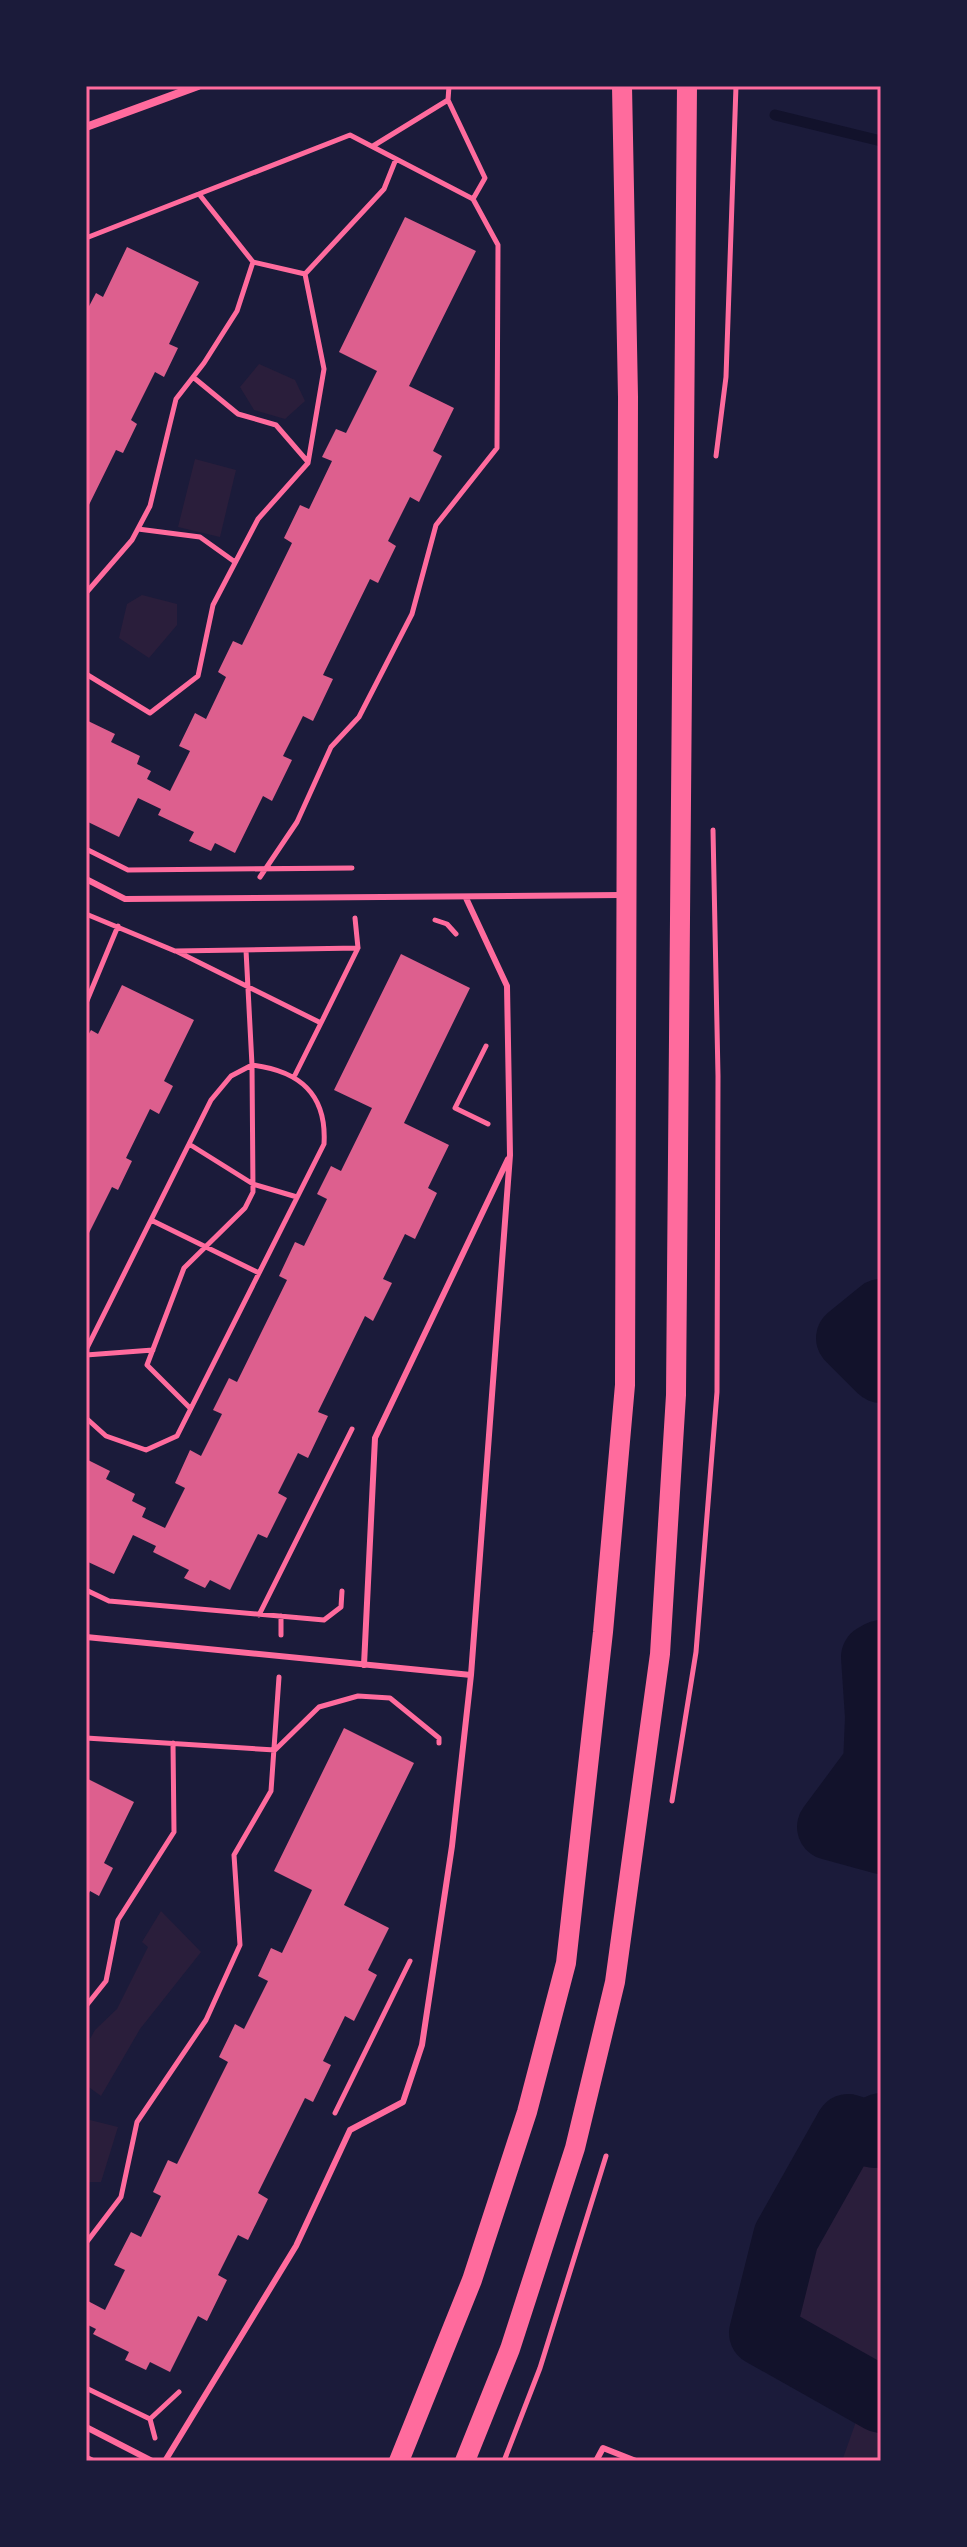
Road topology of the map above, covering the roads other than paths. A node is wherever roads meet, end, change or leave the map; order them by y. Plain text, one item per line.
1 (198, 86) edge
2 (622, 86) edge
3 (687, 86) edge
4 (86, 127) edge
5 (86, 879) edge
6 (626, 894) junction
7 (466, 898) junction
8 (510, 1155) junction
9 (86, 1637) edge
10 (364, 1665) junction
11 (471, 1675) junction
12 (86, 2427) edge
13 (152, 2461) edge
14 (165, 2461) edge
15 (399, 2461) edge
16 (465, 2461) edge
17 (596, 2461) edge
18 (636, 2461) edge

1 - 4 street
2 - 6 main road
3 - 16 main road
5 - 7 lane
6 - 7 lane
6 - 15 main road
7 - 8 lane
8 - 10 lane
8 - 11 lane
9 - 10 lane
10 - 11 lane
11 - 14 lane
12 - 13 lane
17 - 18 lane

